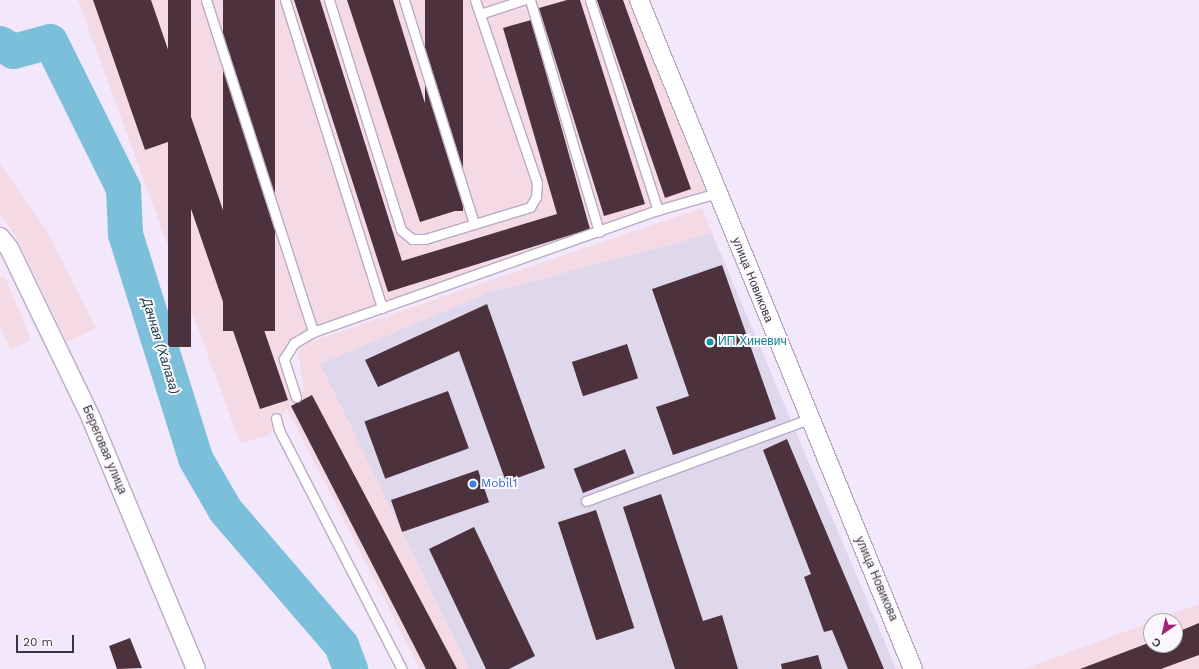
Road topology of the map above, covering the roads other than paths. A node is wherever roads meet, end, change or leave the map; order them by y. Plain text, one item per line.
1 (206, 0) edge
2 (284, 0) edge
3 (329, 0) edge
4 (404, 0) edge
5 (475, 0) edge
6 (523, 0) edge
7 (530, 0) edge
8 (590, 0) edge
9 (639, 0) edge
10 (480, 14) junction
11 (717, 193) junction
12 (658, 210) junction
13 (474, 223) junction
14 (599, 232) junction
15 (0, 237) edge
16 (382, 308) junction
17 (313, 332) junction
18 (296, 397) dead end
19 (276, 418) dead end
20 (809, 419) junction
21 (586, 501) dead end
22 (196, 669) edge
23 (402, 669) edge
24 (913, 669) edge

1 - 17 lane
2 - 16 lane
3 - 13 lane
4 - 13 lane
5 - 10 lane
6 - 10 lane
7 - 14 lane
8 - 12 lane
9 - 11 street, улица Новикова
10 - 13 lane
11 - 12 lane
11 - 20 street, улица Новикова
12 - 14 lane
14 - 16 lane
15 - 22 street, Береговая улица
16 - 17 lane
17 - 18 lane
19 - 23 lane
20 - 21 lane
20 - 24 street, улица Новикова

